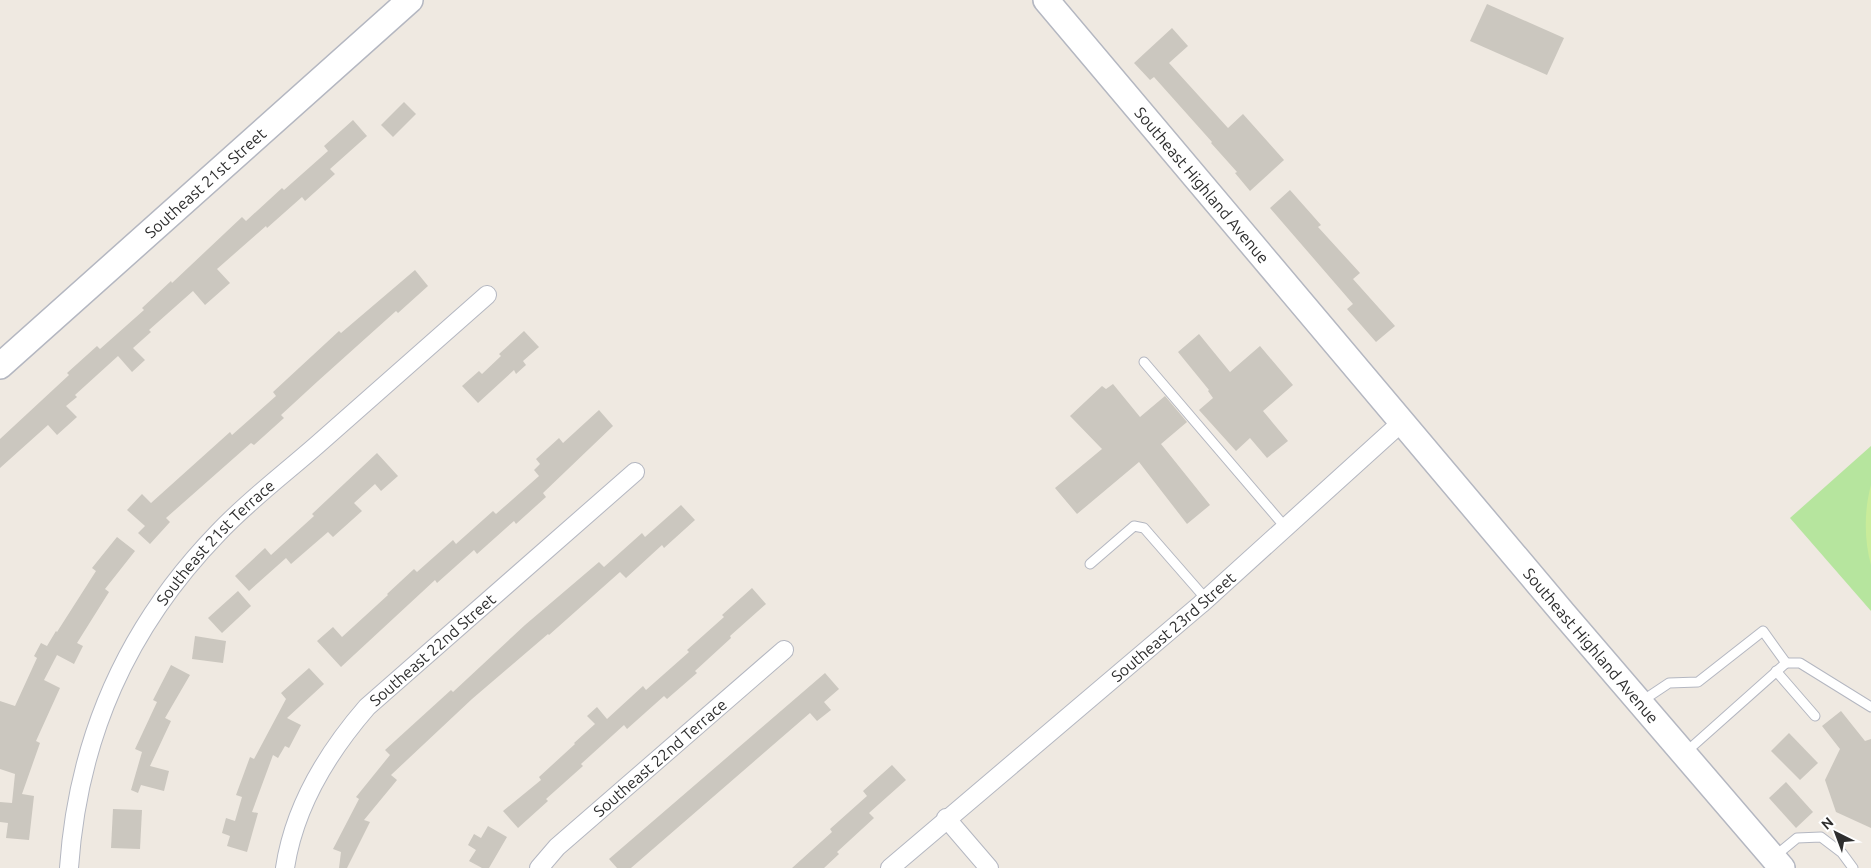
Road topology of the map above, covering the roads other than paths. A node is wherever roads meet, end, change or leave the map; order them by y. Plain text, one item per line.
1 (410, 0) edge
2 (1046, 0) edge
3 (488, 295) dead end
4 (1144, 362) dead end
5 (0, 366) edge
6 (1402, 422) junction
7 (635, 472) dead end
8 (1286, 528) junction
9 (1090, 564) dead end
10 (1206, 599) junction
11 (784, 650) dead end
12 (1786, 663) junction
13 (1776, 671) junction
14 (1639, 702) junction
15 (1871, 707) edge
16 (1815, 716) dead end
17 (1684, 754) junction
18 (946, 818) junction
19 (1778, 863) edge
20 (68, 868) edge
21 (285, 868) edge
22 (539, 868) edge
23 (890, 868) edge
24 (989, 868) edge
25 (1854, 868) edge

1 - 5 street, Southeast 21st Street
2 - 6 street, Southeast Highland Avenue
3 - 20 street, Southeast 21st Terrace
4 - 8 lane
6 - 8 street, Southeast 23rd Street
6 - 14 street, Southeast Highland Avenue
7 - 21 street, Southeast 22nd Street
8 - 10 street, Southeast 23rd Street
9 - 10 lane
10 - 18 street, Southeast 23rd Street
11 - 22 street, Southeast 22nd Terrace
12 - 13 lane
12 - 14 lane
12 - 15 lane
13 - 16 lane
13 - 17 lane
14 - 17 street, Southeast Highland Avenue
17 - 19 street, Southeast Highland Avenue
18 - 23 street, Southeast 23rd Street
18 - 24 street
19 - 25 lane

